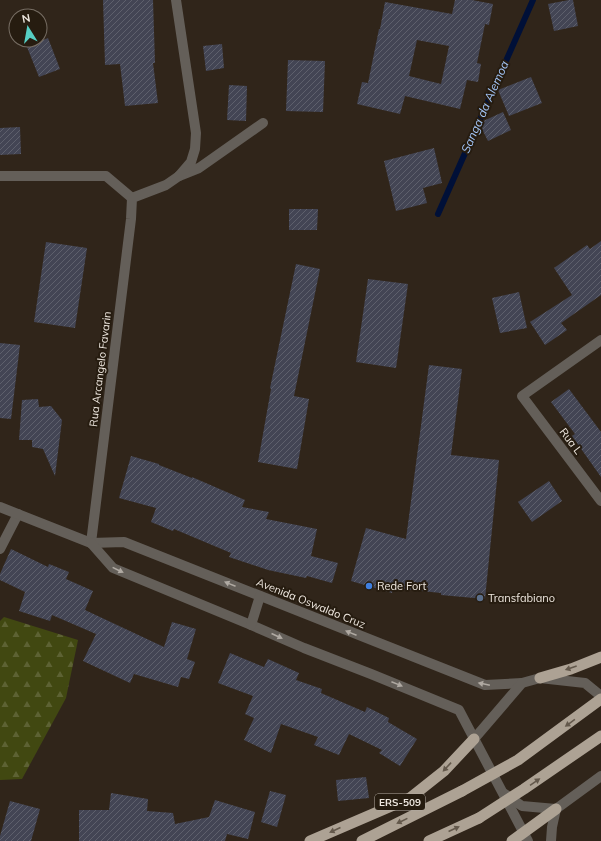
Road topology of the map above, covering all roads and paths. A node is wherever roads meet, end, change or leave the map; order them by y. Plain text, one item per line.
1 (176, 0) edge
2 (263, 123) dead end
3 (0, 176) edge
4 (179, 176) junction
5 (132, 198) junction
6 (601, 340) edge
7 (601, 501) edge
8 (0, 507) edge
9 (18, 514) junction
10 (90, 543) junction
11 (0, 549) edge
12 (260, 596) junction
13 (251, 625) junction
14 (601, 657) edge
15 (540, 678) junction
16 (522, 683) junction
17 (601, 696) edge
18 (601, 700) edge
19 (601, 736) edge
20 (474, 739) junction
21 (601, 776) edge
22 (502, 792) junction
23 (556, 809) junction
24 (525, 837) edge
25 (310, 841) edge
26 (362, 841) edge
27 (429, 841) edge
28 (512, 841) edge
29 (551, 841) edge

1 - 4 street
2 - 4 street
3 - 5 street
4 - 5 street
5 - 10 street, Rua Arcangelo Favarin
6 - 7 street, Rua L
8 - 9 street, Avenida Oswaldo Cruz
9 - 10 street, Avenida Oswaldo Cruz
9 - 11 street
12 -> 10 street, Avenida Oswaldo Cruz
10 -> 13 street, Avenida Oswaldo Cruz
12 - 13 street
16 -> 12 street, Avenida Oswaldo Cruz
13 -> 20 street, Avenida Oswaldo Cruz
14 -> 15 highway
15 - 16 street, Avenida Oswaldo Cruz
15 - 17 street
16 - 20 street, ERS-509
18 -> 26 highway, ERS-509, bridge
27 -> 19 highway, bridge
20 - 22 street, Avenida Oswaldo Cruz
20 -> 25 highway, ERS-509
21 - 23 street
22 - 23 street
22 - 24 street, Avenida Oswaldo Cruz
23 - 24 highway
23 - 29 street
24 - 28 highway

